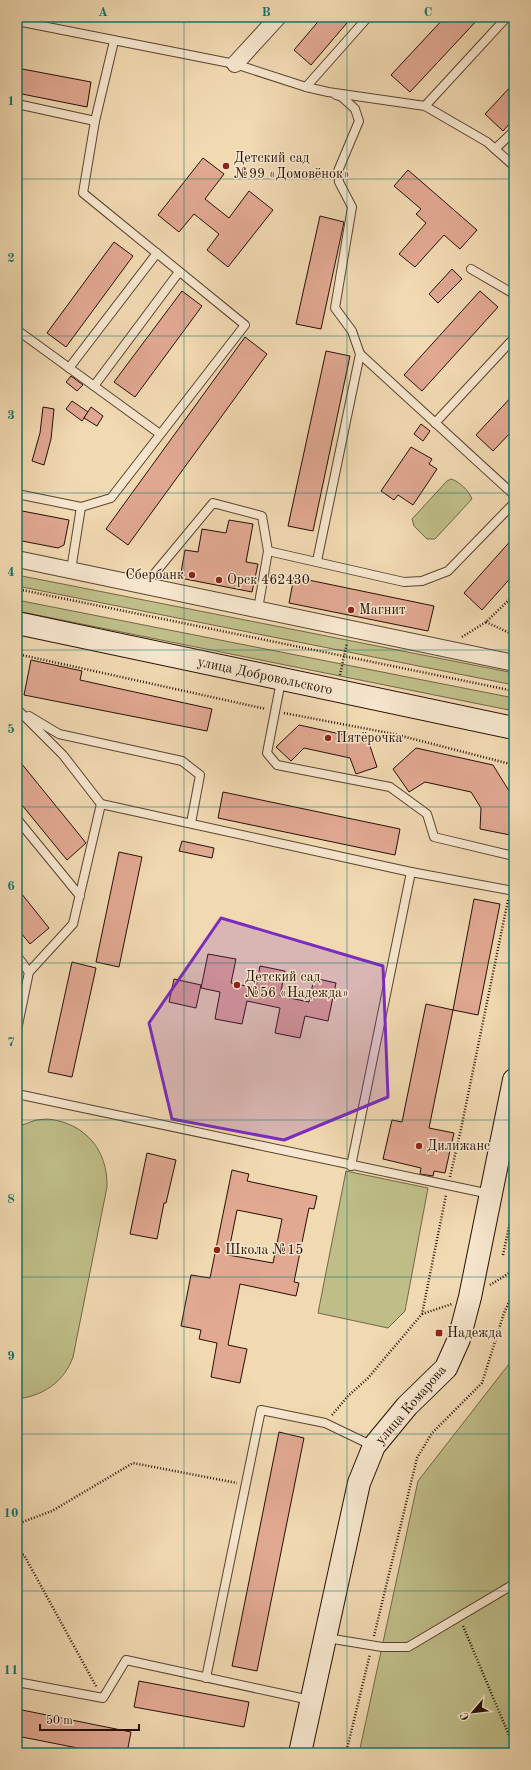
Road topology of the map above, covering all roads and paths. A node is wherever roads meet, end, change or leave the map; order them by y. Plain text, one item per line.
1 (278, 17) edge
2 (368, 17) edge
3 (507, 17) edge
4 (17, 21) edge
5 (114, 41) junction
6 (235, 64) junction
7 (306, 87) junction
8 (328, 92) junction
9 (17, 104) edge
10 (425, 106) junction
11 (95, 121) junction
12 (514, 131) edge
13 (495, 149) junction
14 (514, 166) edge
15 (157, 253) junction
16 (471, 269) dead end
17 (179, 272) junction
18 (514, 294) edge
19 (17, 330) edge
20 (514, 338) edge
21 (360, 354) junction
22 (69, 368) junction
23 (94, 386) junction
24 (436, 423) junction
25 (160, 434) junction
26 (17, 494) edge
27 (514, 495) edge
28 (514, 503) edge
29 (81, 507) junction
30 (268, 551) junction
31 (17, 559) edge
32 (317, 561) junction
33 (71, 570) junction
34 (145, 585) junction
35 (17, 589) edge
36 (514, 595) edge
37 (513, 598) edge
38 (258, 609) junction
39 (486, 622) junction
40 (17, 623) edge
41 (350, 628) junction
42 (514, 635) edge
43 (444, 648) junction
44 (344, 656) junction
45 (514, 663) edge
46 (282, 679) junction
47 (514, 690) edge
48 (337, 691) junction
49 (17, 709) edge
50 (514, 728) edge
51 (101, 804) junction
52 (17, 819) edge
53 (190, 823) junction
54 (514, 856) edge
55 (411, 872) junction
56 (514, 872) edge
57 (512, 890) edge
58 (80, 896) junction
59 (17, 956) edge
60 (29, 972) junction
61 (17, 1030) edge
62 (514, 1080) edge
63 (17, 1094) edge
64 (351, 1166) junction
65 (448, 1185) junction
66 (491, 1194) junction
67 (514, 1203) edge
68 (503, 1255) dead end
69 (514, 1291) edge
70 (325, 1423) junction
71 (374, 1446) junction
72 (246, 1484) junction
73 (17, 1524) edge
74 (17, 1553) edge
75 (514, 1584) edge
76 (460, 1618) junction
77 (326, 1638) junction
78 (372, 1645) junction
79 (206, 1678) junction
80 (17, 1682) edge
81 (103, 1698) junction
82 (312, 1700) junction
83 (514, 1747) edge
84 (300, 1753) edge
85 (346, 1753) edge

1 - 6 street
2 - 7 lane
3 - 10 lane
4 - 5 lane
5 - 6 lane
5 - 11 lane
6 - 7 lane
7 - 8 lane
8 - 10 lane
8 - 21 lane
9 - 11 lane
10 - 13 lane
11 - 15 lane
12 - 13 lane
13 - 14 lane
15 - 17 lane
15 - 22 lane
16 - 18 lane
17 - 23 lane
17 - 25 lane
19 - 22 lane
20 - 24 lane
21 - 24 lane
21 - 32 lane
22 - 23 lane
23 - 25 lane
24 - 27 lane
25 - 29 lane
26 - 29 lane
28 - 32 lane
29 - 33 lane
30 - 32 lane
30 - 34 lane
30 - 38 lane
31 - 33 street
33 - 34 street
34 - 38 street
35 - 44 path
36 - 37 path
37 - 39 path
38 - 41 street
39 - 42 path
39 - 43 path
40 - 46 street, улица Добровольского
41 - 43 street
41 - 44 path
43 - 45 street
44 - 47 path
44 - 48 path
46 - 48 street, улица Добровольского
46 - 54 lane
48 - 50 street, улица Добровольского
49 - 51 lane
49 - 53 lane
51 - 53 lane
51 - 58 lane
52 - 58 lane
53 - 55 lane
55 - 57 lane
55 - 64 lane
56 - 57 path
57 - 65 path
58 - 60 lane
59 - 60 lane
60 - 61 lane
62 - 66 street, улица Комарова
63 - 64 lane
64 - 65 lane
65 - 66 lane
65 - 70 path
66 - 71 street, улица Комарова
67 - 68 path
69 - 78 path
70 - 71 lane
70 - 72 lane
71 - 77 street, улица Комарова
72 - 73 path
72 - 79 lane
74 - 81 path
75 - 76 lane
76 - 78 lane
76 - 83 path
77 - 78 lane
77 - 82 street, улица Комарова
78 - 85 path
79 - 81 lane
79 - 82 lane
80 - 81 lane
82 - 84 street, улица Комарова

